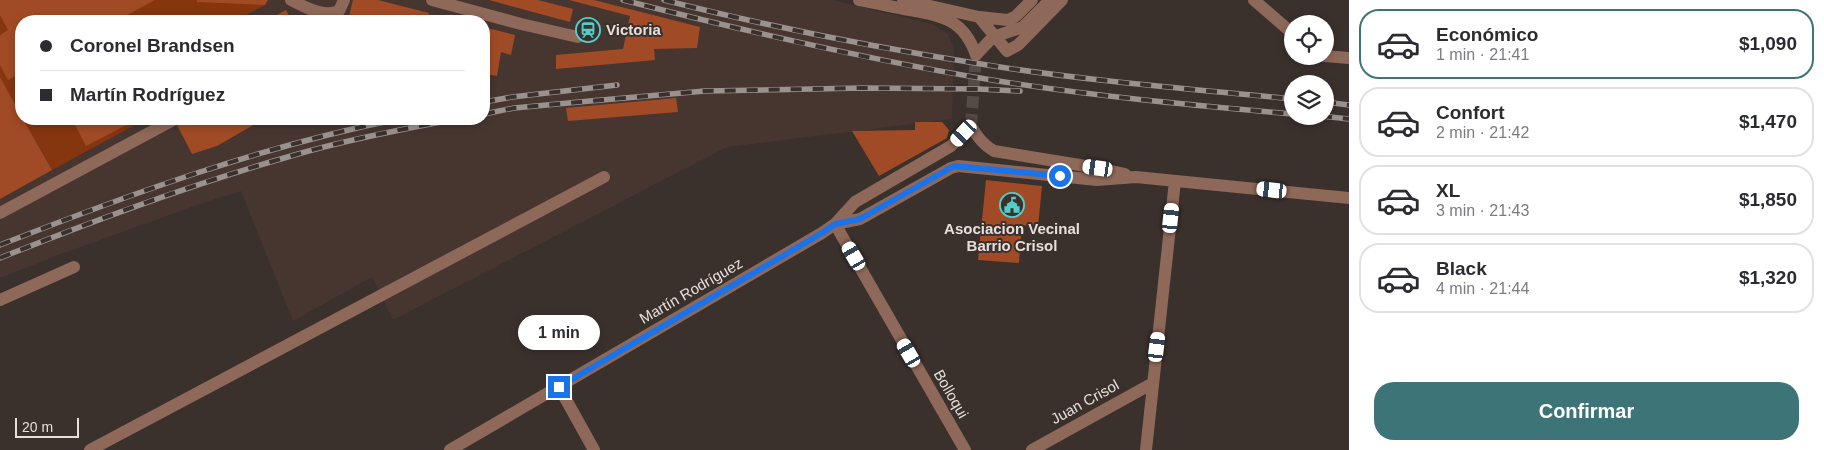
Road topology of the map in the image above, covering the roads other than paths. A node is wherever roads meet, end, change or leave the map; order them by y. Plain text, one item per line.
1 (291, 0) edge
2 (344, 0) edge
3 (432, 0) edge
4 (859, 0) edge
5 (903, 0) edge
6 (1032, 0) edge
7 (1050, 0) edge
8 (1062, 0) edge
9 (1254, 0) edge
10 (316, 15) edge
11 (328, 15) edge
12 (488, 15) edge
13 (490, 16) edge
14 (982, 21) junction
15 (1284, 26) edge
16 (578, 37) dead end
17 (1334, 57) edge
18 (1349, 58) edge
19 (164, 125) edge
20 (604, 177) dead end
21 (1136, 177) junction
22 (1175, 181) junction
23 (1349, 198) edge
24 (0, 213) edge
25 (835, 224) junction
26 (74, 267) dead end
27 (0, 300) edge
28 (1153, 384) junction
29 (559, 387) junction
30 (90, 450) edge
31 (450, 450) edge
32 (594, 450) edge
33 (965, 450) edge
34 (1032, 450) edge
35 (1146, 450) edge

1 - 10 street
2 - 11 street
3 - 12 street
4 - 7 street
5 - 14 street
6 - 14 street
8 - 14 street
9 - 15 street
13 - 16 street
17 - 18 street
19 - 24 street
20 - 30 street
21 - 22 street
21 - 25 street, Martín Rodríguez
21 - 25 street
22 - 23 street
22 - 28 street
25 - 29 street, Martín Rodríguez
25 - 33 street, Bolloqui
26 - 27 street
28 - 34 street, Juan Crisol
28 - 35 street
29 - 31 street, Martín Rodríguez
29 - 32 street

